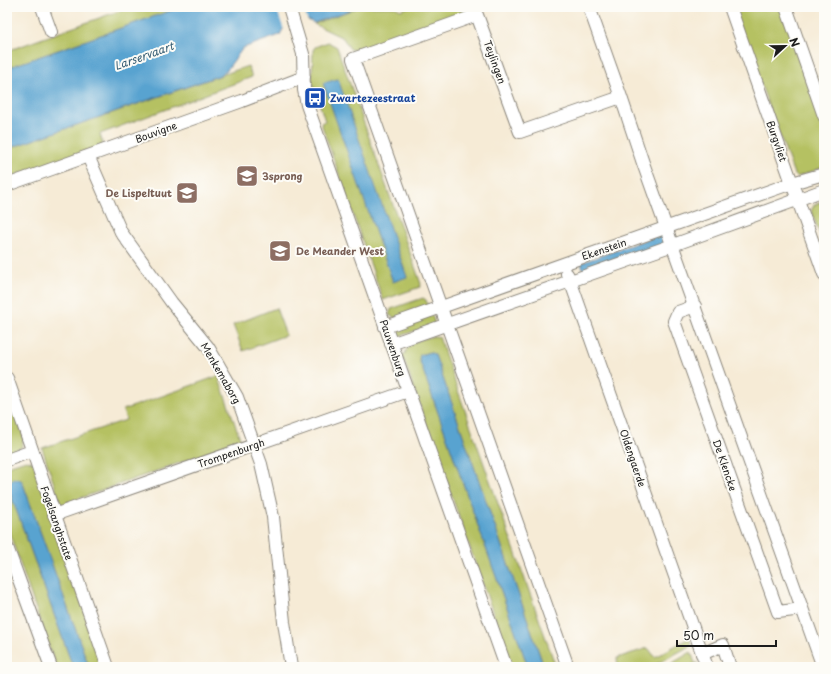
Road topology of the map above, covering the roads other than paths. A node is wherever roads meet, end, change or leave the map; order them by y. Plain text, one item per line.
1 (42, 7) edge
2 (289, 7) edge
3 (589, 7) edge
4 (730, 7) edge
5 (786, 7) edge
6 (52, 32) dead end
7 (304, 77) junction
8 (622, 97) junction
9 (824, 116) edge
10 (88, 156) junction
11 (824, 174) edge
12 (792, 184) junction
13 (7, 185) edge
14 (824, 190) edge
15 (797, 200) junction
16 (666, 228) junction
17 (673, 245) junction
18 (561, 264) junction
19 (824, 274) edge
20 (570, 280) junction
21 (695, 306) junction
22 (441, 307) junction
23 (447, 324) junction
24 (385, 327) junction
25 (391, 344) junction
26 (7, 378) edge
27 (408, 391) junction
28 (254, 444) junction
29 (32, 451) junction
30 (7, 460) edge
31 (54, 515) junction
32 (7, 548) edge
33 (802, 609) junction
34 (702, 654) junction
35 (51, 667) edge
36 (108, 667) edge
37 (291, 667) edge
38 (506, 667) edge
39 (568, 667) edge
40 (707, 667) edge
41 (730, 667) edge
42 (823, 667) edge

1 - 6 street
2 - 7 street, Pauwenburg
3 - 8 street
4 - 12 street, Burgvliet
5 - 9 street
7 - 10 street, Bouvigne
7 - 24 street, Pauwenburg
8 - 16 street
8 - 22 street, Teylingen
10 - 13 street, Bouvigne
10 - 28 street, Menkemaborg
11 - 12 street, Ekenstein
12 - 15 street, Burgvliet
12 - 16 street, Ekenstein
14 - 15 street, Ekenstein
15 - 17 street, Ekenstein
15 - 19 street, Burgvliet
16 - 17 street
16 - 18 street, Ekenstein
17 - 20 street, Ekenstein
17 - 21 street
18 - 20 street, Oldengaerde
18 - 22 street, Ekenstein
20 - 23 street, Ekenstein
20 - 34 street, Oldengaerde
21 - 33 street
21 - 33 street, De Klencke
22 - 23 street
22 - 24 street, Ekenstein
23 - 25 street, Ekenstein
23 - 39 street
24 - 25 street, Pauwenburg
25 - 27 street, Pauwenburg
26 - 29 street, Fogelsanghstate
27 - 28 street, Trompenburgh
27 - 38 street, Pauwenburg
28 - 31 street, Trompenburgh
28 - 37 street, Menkemaborg
29 - 30 street
29 - 31 street, Fogelsanghstate
31 - 36 street, Fogelsanghstate
32 - 35 street
33 - 42 street
34 - 40 street, Oldengaerde
34 - 41 street

